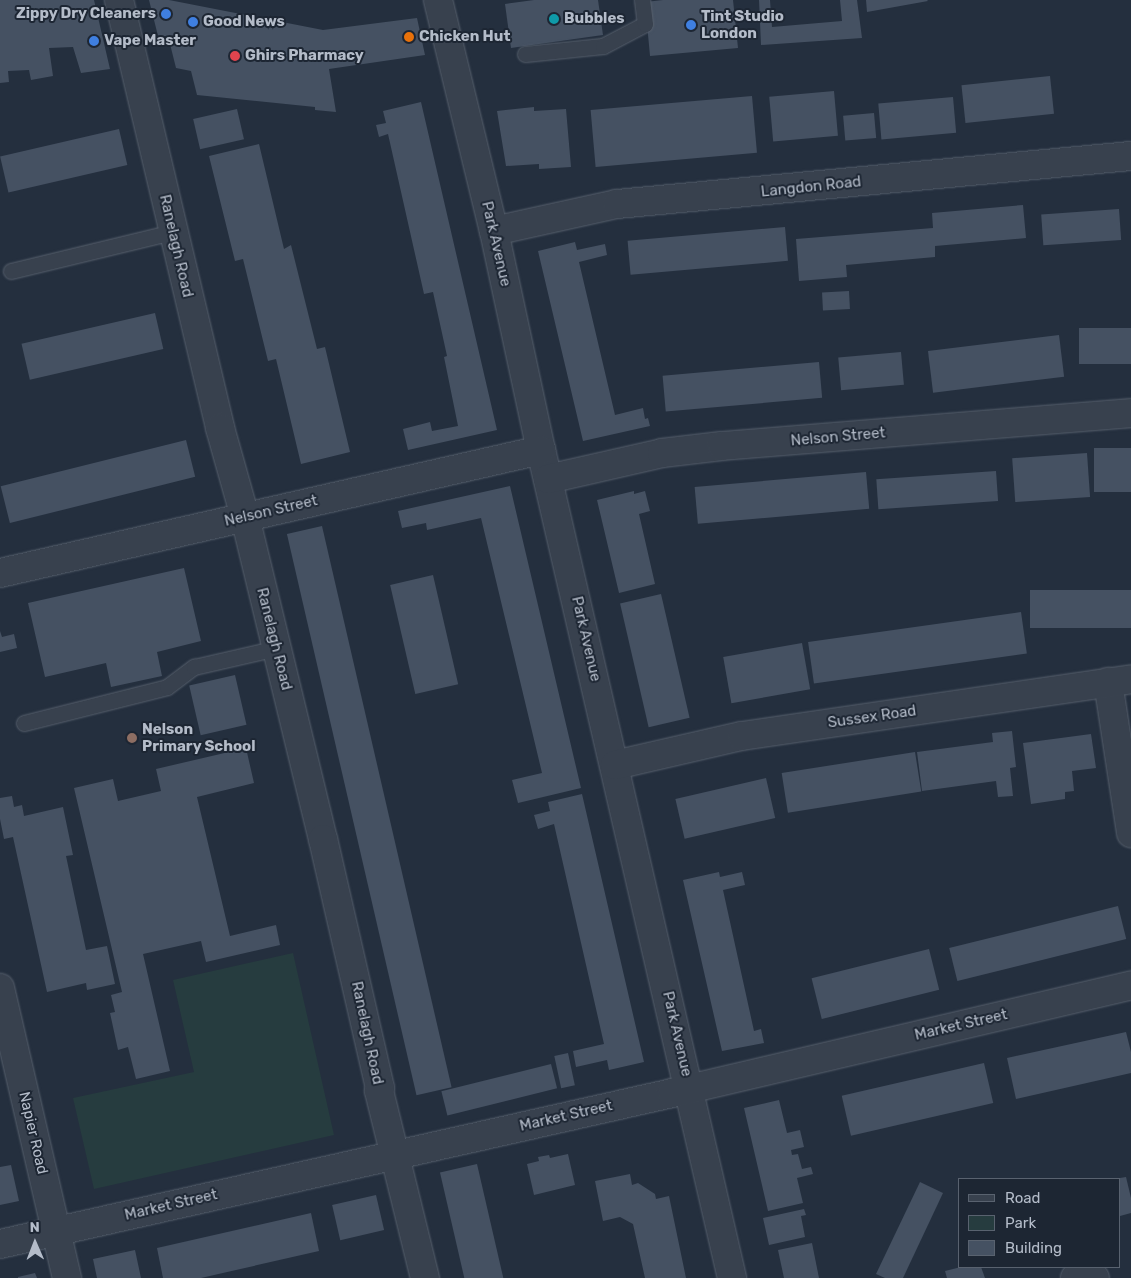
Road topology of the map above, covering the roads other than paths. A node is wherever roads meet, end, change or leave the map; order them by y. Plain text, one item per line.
1 (119, 0) edge
2 (438, 0) edge
3 (642, 0) edge
4 (525, 54) dead end
5 (1131, 156) edge
6 (494, 231) junction
7 (172, 232) junction
8 (11, 271) dead end
9 (1131, 413) edge
10 (541, 450) junction
11 (548, 479) junction
12 (245, 517) junction
13 (0, 573) edge
14 (277, 648) junction
15 (1120, 681) edge
16 (24, 724) dead end
17 (615, 765) junction
18 (1131, 833) edge
19 (1131, 985) edge
20 (0, 988) edge
21 (690, 1089) junction
22 (396, 1155) junction
23 (56, 1231) junction
24 (0, 1244) edge
25 (67, 1278) edge
26 (425, 1278) edge
27 (732, 1278) edge
28 (1074, 1278) edge
29 (1095, 1278) edge

1 - 7 street, Ranelagh Road
2 - 6 street, Park Avenue
3 - 4 lane
5 - 6 street, Langdon Road
6 - 10 street, Park Avenue
7 - 8 lane
7 - 12 street, Ranelagh Road
9 - 11 street, Nelson Street
10 - 11 street, Park Avenue
10 - 12 street, Nelson Street
11 - 17 street, Park Avenue
12 - 13 street, Nelson Street
12 - 14 street, Ranelagh Road
14 - 16 lane
14 - 22 street, Ranelagh Road
15 - 17 street, Sussex Road
15 - 18 street
17 - 21 street, Park Avenue
19 - 21 street, Market Street
20 - 23 street, Napier Road
21 - 22 street, Market Street
21 - 27 street, Park Avenue
22 - 23 street, Market Street
22 - 26 street, Ranelagh Road
23 - 24 street, Market Street
23 - 25 street, Napier Road
28 - 29 street

